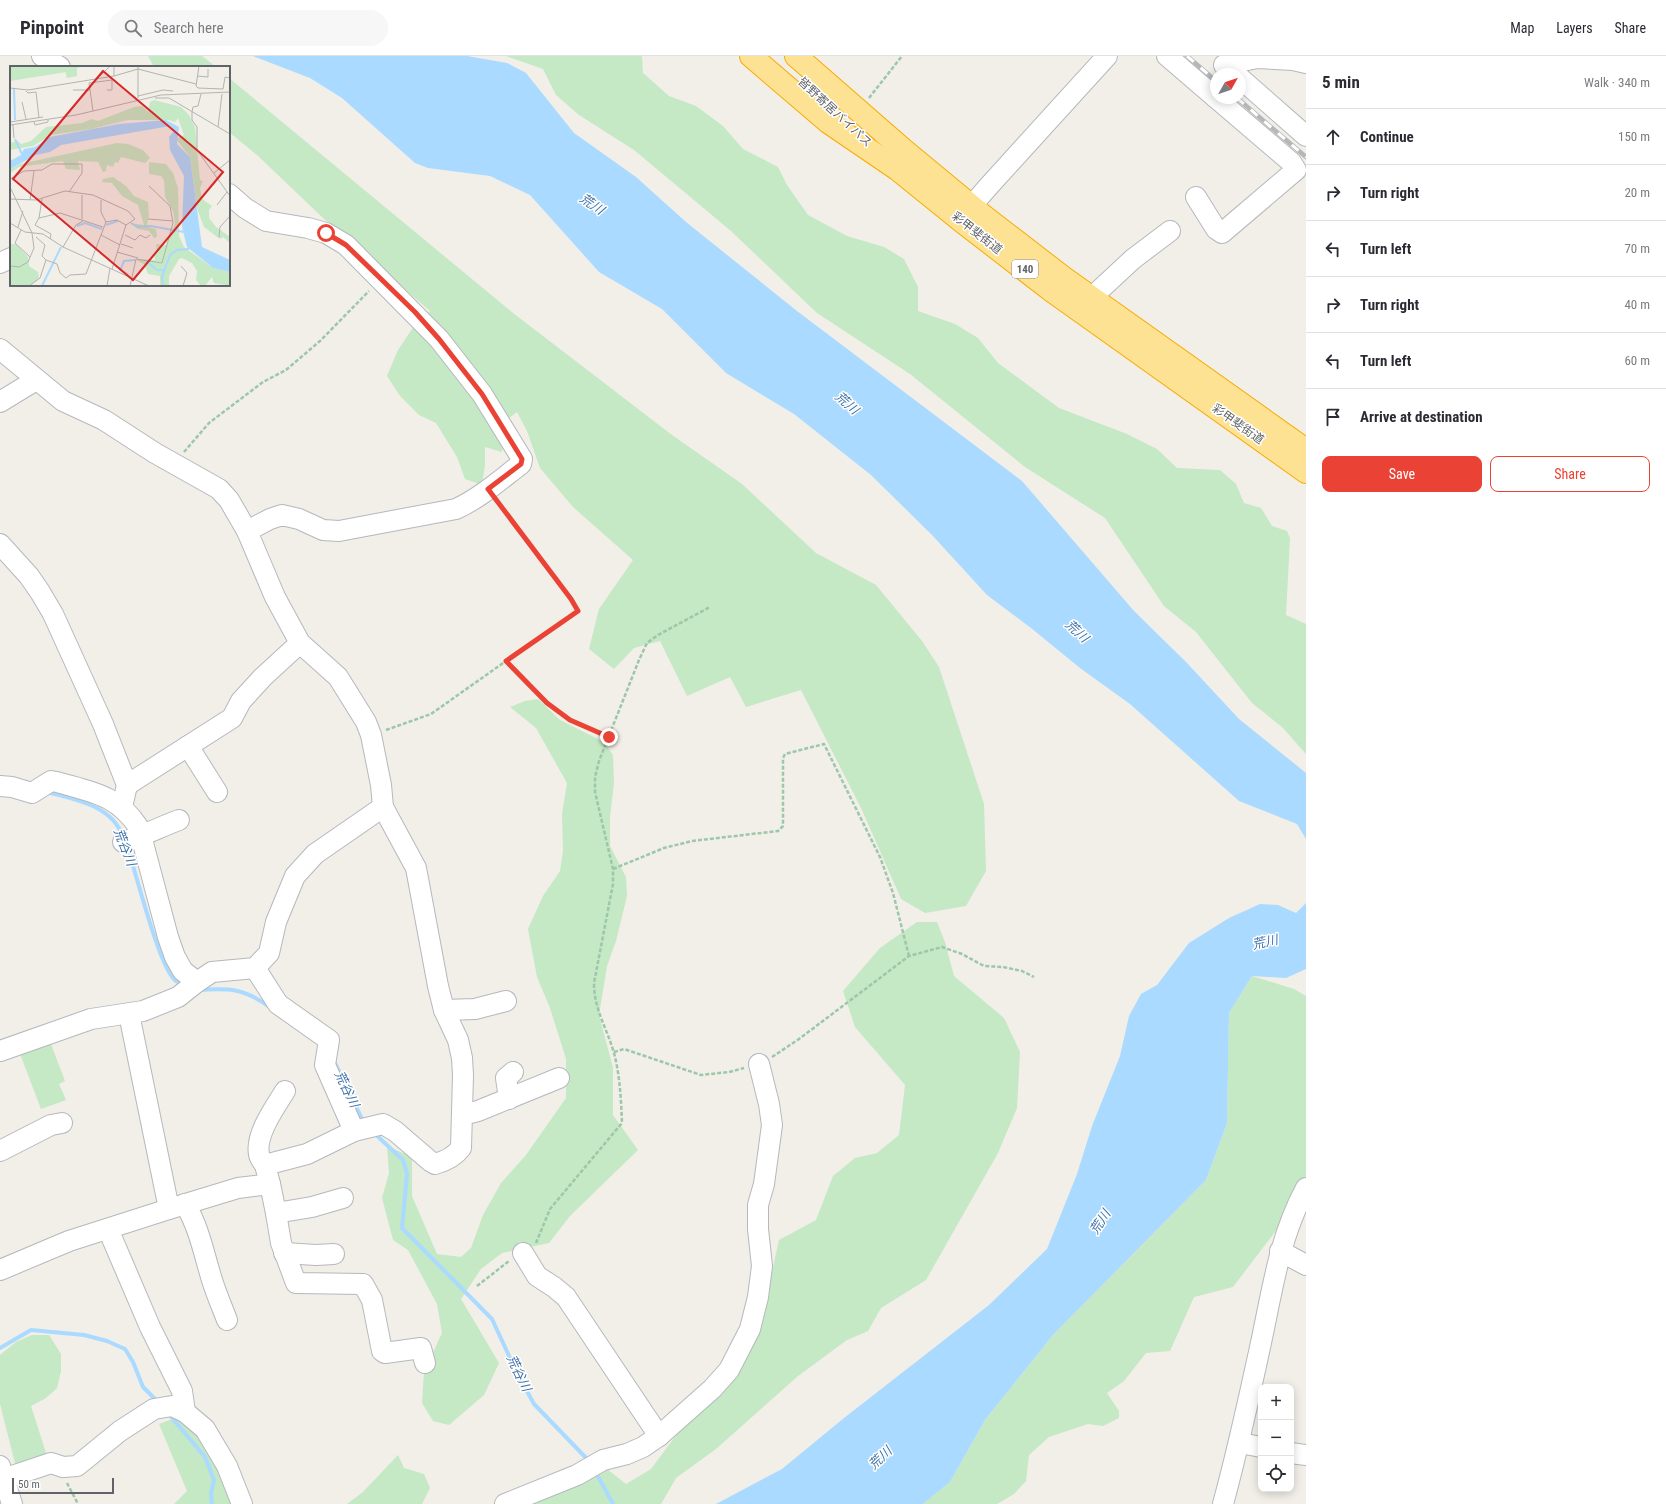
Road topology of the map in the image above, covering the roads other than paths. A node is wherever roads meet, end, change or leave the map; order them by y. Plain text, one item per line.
1 (42, 56) edge
2 (751, 56) edge
3 (774, 56) edge
4 (781, 56) edge
5 (796, 56) edge
6 (1107, 56) edge
7 (1167, 56) edge
8 (1088, 63) edge
9 (1306, 63) edge
10 (1224, 65) edge
11 (58, 66) edge
12 (1246, 83) edge
13 (1210, 93) edge
14 (1223, 104) edge
15 (1306, 136) edge
16 (901, 160) junction
17 (230, 195) edge
18 (1196, 197) dead end
19 (966, 213) junction
20 (1170, 231) dead end
21 (10, 258) edge
22 (0, 263) edge
23 (1091, 298) junction
24 (0, 349) edge
25 (36, 380) junction
26 (0, 402) edge
27 (1306, 450) edge
28 (1306, 472) edge
29 (247, 531) junction
30 (0, 544) edge
31 (300, 643) junction
32 (188, 746) junction
33 (0, 786) edge
34 (127, 786) junction
35 (217, 792) dead end
36 (122, 807) junction
37 (383, 807) junction
38 (179, 820) dead end
39 (132, 839) junction
40 (255, 968) junction
41 (197, 982) junction
42 (506, 1001) dead end
43 (444, 1010) junction
44 (129, 1014) junction
45 (0, 1050) edge
46 (759, 1064) road end
47 (512, 1072) dead end
48 (559, 1078) dead end
49 (285, 1091) dead end
50 (508, 1099) junction
51 (462, 1115) junction
52 (62, 1123) dead end
53 (354, 1131) junction
54 (0, 1151) edge
55 (267, 1175) junction
56 (1306, 1188) edge
57 (343, 1198) dead end
58 (177, 1206) junction
59 (1301, 1210) edge
60 (276, 1214) junction
61 (108, 1229) junction
62 (1280, 1250) junction
63 (284, 1253) junction
64 (334, 1254) dead end
65 (523, 1254) road end
66 (1306, 1265) edge
67 (0, 1270) edge
68 (227, 1320) dead end
69 (425, 1363) dead end
70 (185, 1412) junction
71 (659, 1436) junction
72 (1240, 1443) junction
73 (1258, 1446) edge
74 (1294, 1453) edge
75 (1306, 1455) edge
76 (1, 1474) edge
77 (12, 1504) edge
78 (242, 1504) edge
79 (505, 1504) edge
80 (1223, 1504) edge

1 - 11 street
2 - 16 highway, 彩甲斐街道 / 140
3 - 16 highway, 皆野寄居バイパス / 140
4 - 16 highway, 皆野寄居バイパス / 140
5 - 16 highway, 彩甲斐街道 / 140
6 - 8 street
7 - 13 street
8 - 19 street
9 - 10 street
12 - 15 street
14 - 18 street
16 - 19 highway, 彩甲斐街道 / 140
17 - 29 street
19 - 23 highway, 彩甲斐街道 / 140
19 - 28 highway, 彩甲斐街道 / 140
20 - 23 street
21 - 22 street
23 - 27 highway, 彩甲斐街道 / 140
24 - 25 street
25 - 26 street
25 - 29 street
29 - 31 street
30 - 34 street
31 - 32 street
31 - 37 street
32 - 34 street
32 - 35 street
33 - 36 street
34 - 36 street
36 - 39 street
37 - 40 street
37 - 43 street
38 - 39 street
39 - 41 street
40 - 41 street
40 - 53 street
41 - 44 street
42 - 43 street
43 - 51 street
44 - 45 street
44 - 58 street
46 - 71 street
47 - 50 street
48 - 50 street
49 - 55 street
50 - 51 street
51 - 53 street
52 - 54 street
53 - 55 street
55 - 58 street
55 - 60 street
56 - 59 street
57 - 60 street
58 - 61 street
58 - 68 street
59 - 62 street
60 - 63 street
61 - 67 street
61 - 70 street
62 - 66 street
62 - 72 street
63 - 64 street
63 - 69 street
65 - 71 street
70 - 76 street
70 - 78 street
71 - 79 street
72 - 73 street
72 - 80 street
74 - 75 street
76 - 77 street

